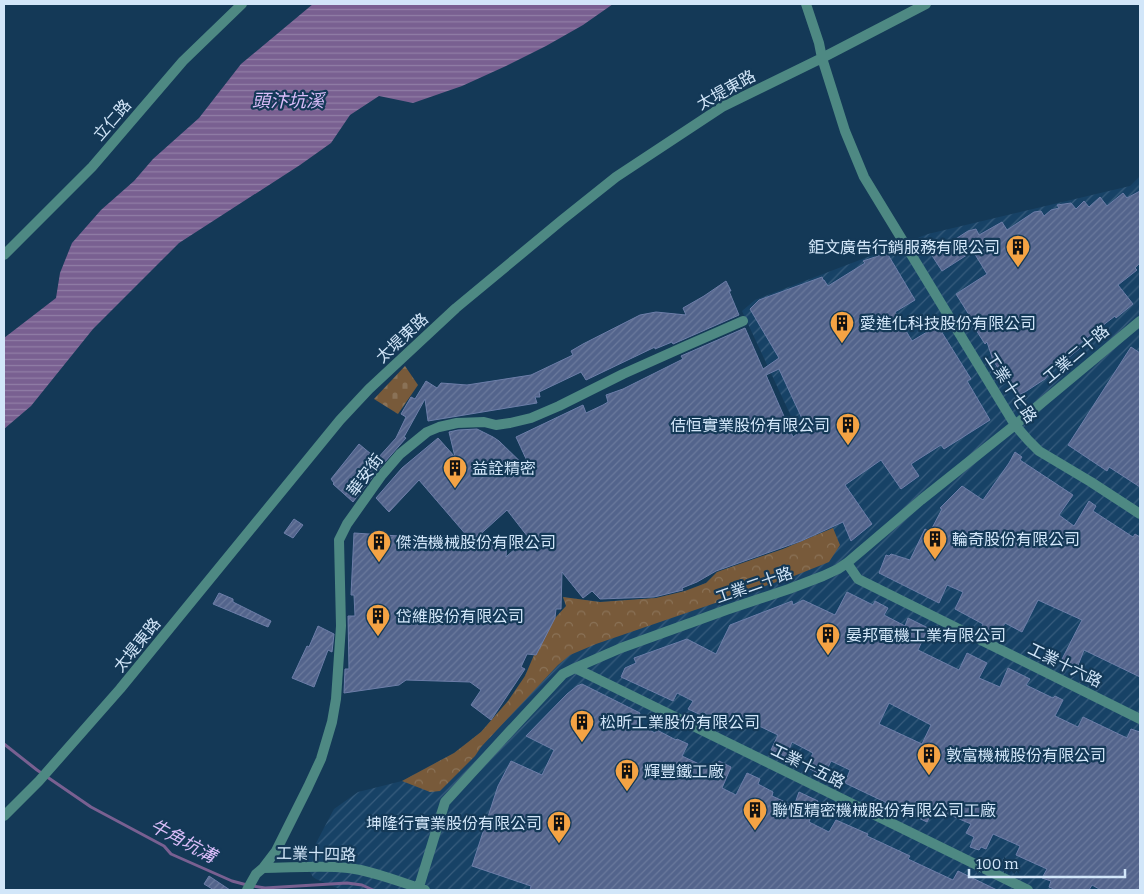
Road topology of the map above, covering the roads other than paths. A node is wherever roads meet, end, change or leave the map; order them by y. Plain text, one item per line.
1 (242, 4) edge
2 (806, 4) edge
3 (926, 4) edge
4 (822, 58) junction
5 (4, 255) edge
6 (1140, 320) edge
7 (743, 321) dead end
8 (1015, 424) junction
9 (1140, 514) edge
10 (847, 563) junction
11 (575, 668) junction
12 (1140, 719) edge
13 (4, 816) edge
14 (260, 871) junction
15 (247, 890) edge
16 (420, 890) edge
17 (1028, 890) edge

1 - 5 street, 立仁路
2 - 4 street, 工業十七路
3 - 4 street, 太堤東路
4 - 8 street, 工業十七路
4 - 13 street, 太堤東路
6 - 8 street, 工業二十路
7 - 14 street, 華安街
8 - 9 street, 工業十七路
8 - 10 street, 工業二十路
10 - 11 street, 工業二十路
10 - 12 street, 工業十六路
11 - 16 street, 工業二十路
11 - 17 street, 工業十五路
14 - 15 street, 華安街
14 - 16 street, 工業十四路

